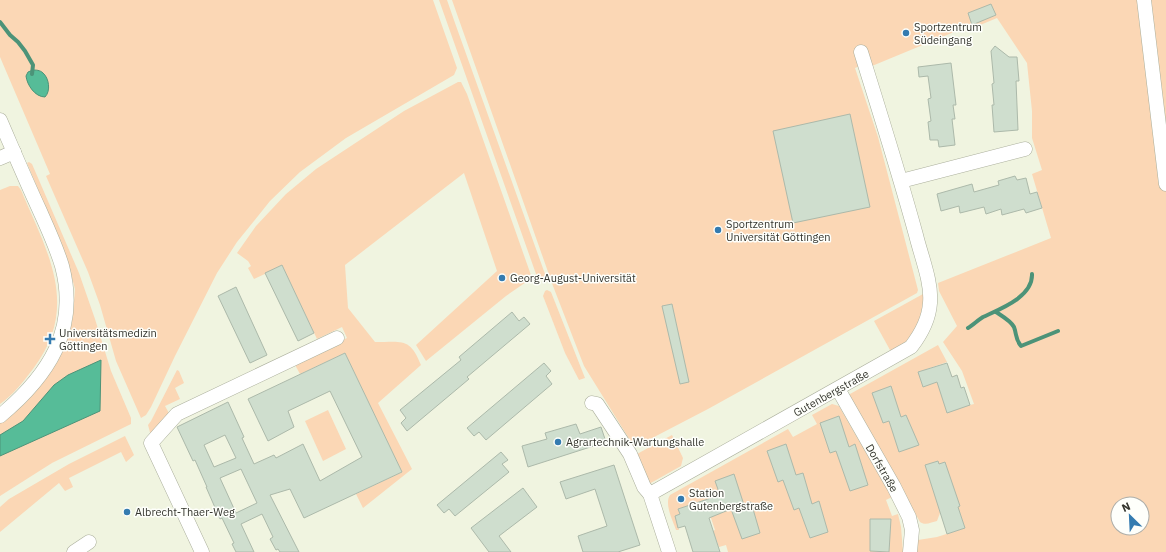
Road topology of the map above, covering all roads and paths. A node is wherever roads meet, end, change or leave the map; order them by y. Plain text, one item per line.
1 (1144, 0) edge
2 (861, 52) dead end
3 (1, 123) edge
4 (1025, 149) dead end
5 (14, 152) junction
6 (0, 158) edge
7 (901, 181) junction
8 (1166, 184) edge
9 (337, 338) dead end
10 (838, 389) junction
11 (592, 403) dead end
12 (0, 416) edge
13 (650, 494) junction
14 (89, 542) dead end
15 (74, 552) edge
16 (202, 552) edge
17 (669, 552) edge
18 (910, 552) edge

1 - 8 street
2 - 7 street, Gutenbergstraße
3 - 5 street
4 - 7 street
5 - 6 street
5 - 12 street
7 - 10 street, Gutenbergstraße
9 - 16 street
10 - 13 street, Gutenbergstraße
10 - 18 street, Dorfstraße
11 - 13 street
13 - 17 street
14 - 15 street

